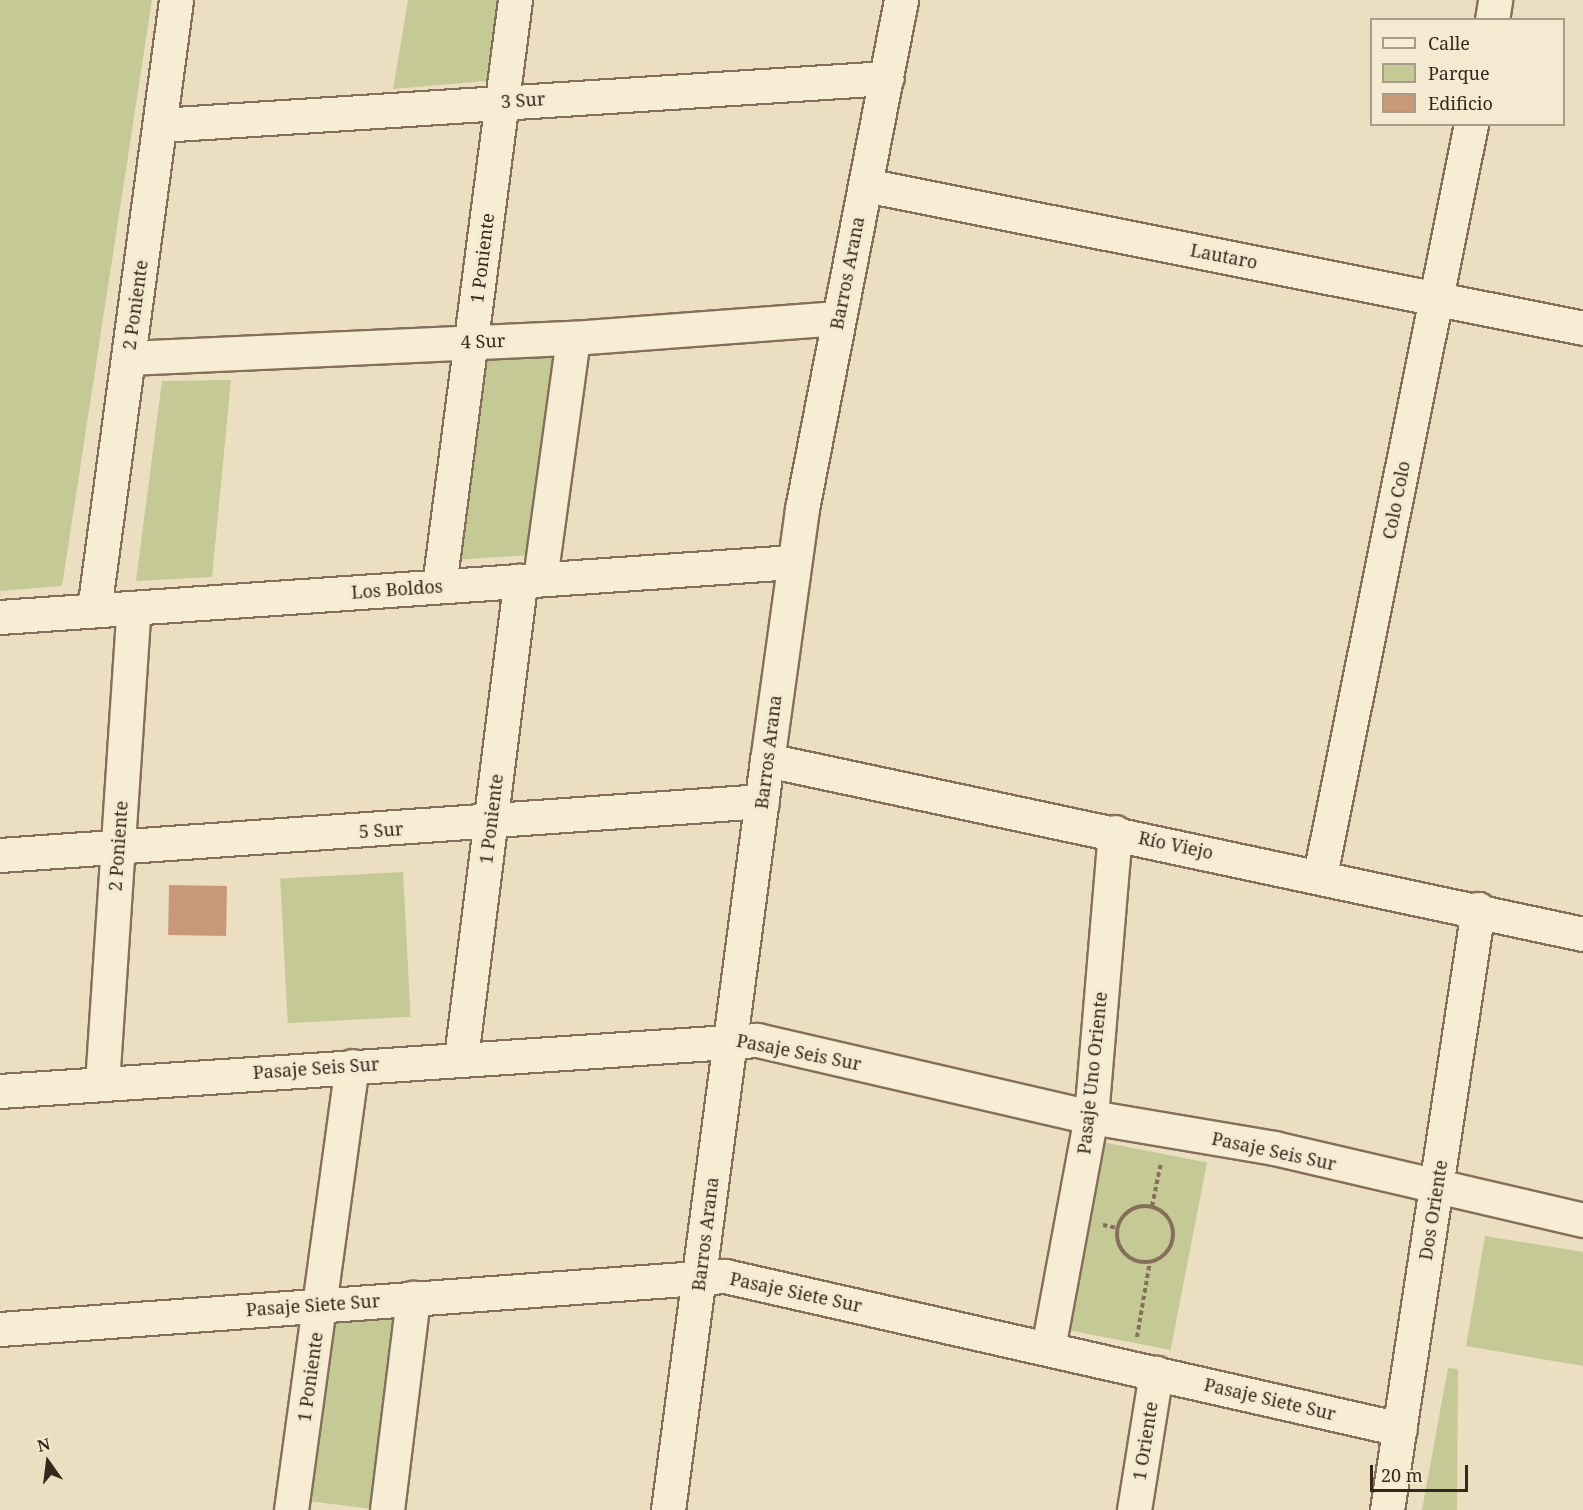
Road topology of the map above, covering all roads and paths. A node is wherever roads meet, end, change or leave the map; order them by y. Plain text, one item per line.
1 (177, 0) edge
2 (515, 0) edge
3 (901, 0) edge
4 (1495, 0) edge
5 (1492, 18) edge
6 (886, 78) junction
7 (502, 101) junction
8 (160, 125) junction
9 (1471, 126) edge
10 (864, 185) junction
11 (1436, 298) junction
12 (838, 318) junction
13 (1583, 327) edge
14 (573, 338) junction
15 (471, 342) junction
16 (128, 358) junction
17 (793, 562) junction
18 (530, 580) junction
19 (439, 586) junction
20 (134, 608) junction
21 (94, 610) junction
22 (0, 617) edge
23 (767, 760) junction
24 (762, 801) junction
25 (491, 823) junction
26 (1114, 832) junction
27 (118, 847) junction
28 (0, 855) edge
29 (1320, 875) junction
30 (1478, 909) junction
31 (1583, 934) edge
32 (730, 1038) junction
33 (461, 1058) junction
34 (352, 1066) junction
35 (102, 1084) junction
36 (0, 1091) edge
37 (1091, 1117) junction
38 (1168, 1130) junction
39 (1436, 1189) junction
40 (1152, 1206) junction
41 (1583, 1220) edge
42 (1150, 1261) junction
43 (699, 1276) junction
44 (413, 1298) junction
45 (320, 1305) junction
46 (0, 1329) edge
47 (1047, 1348) junction
48 (1144, 1370) junction
49 (1400, 1429) junction
50 (291, 1510) edge
51 (387, 1510) edge
52 (668, 1510) edge
53 (1134, 1510) edge
54 (1387, 1510) edge

1 - 8 street, 2 Poniente
2 - 7 street, 1 Poniente
3 - 6 street, Barros Arana
4 - 5 street
6 - 7 street, 3 Sur
6 - 10 street, Barros Arana
7 - 8 street, 3 Sur
7 - 15 street, 1 Poniente
8 - 16 street, 2 Poniente
9 - 11 street, Colo Colo
10 - 11 street, Lautaro
10 - 12 street, Barros Arana
11 - 13 street, Lautaro
11 - 29 street, Colo Colo
12 - 14 street, 4 Sur
12 - 17 street, Barros Arana
14 - 15 street, 4 Sur
14 - 18 street, 1 Poniente
15 - 16 street, 4 Sur
15 - 19 street, 1 Poniente
16 - 21 street, 2 Poniente
17 - 18 street, Los Boldos
17 - 23 street, Barros Arana
18 - 19 street, Los Boldos
18 - 25 street, 1 Poniente
19 - 20 street, Los Boldos
20 - 21 street, Los Boldos
20 - 27 street, 2 Poniente
21 - 22 street, Los Boldos
23 - 24 street, Barros Arana
23 - 26 street, Río Viejo
24 - 25 street, 5 Sur
24 - 32 street, Barros Arana
25 - 27 street, 5 Sur
25 - 33 street, 1 Poniente
26 - 29 street, Río Viejo
26 - 37 street, Pasaje Uno Oriente
27 - 28 street, 5 Sur
27 - 35 street, 2 Poniente
29 - 30 street, Río Viejo
30 - 31 street, Río Viejo
30 - 39 street, Dos Oriente
32 - 33 street, Pasaje Seis Sur
32 - 37 street, Pasaje Seis Sur
32 - 43 street, Barros Arana
33 - 34 street, Pasaje Seis Sur
34 - 35 street, Pasaje Seis Sur
34 - 45 street, 1 Poniente
35 - 36 street, Pasaje Seis Sur
37 - 38 street, Pasaje Seis Sur
37 - 47 street, Pasaje Uno Oriente
38 - 39 street, Pasaje Seis Sur
38 - 40 path
39 - 41 street, Pasaje Seis Sur
39 - 49 street, Dos Oriente
40 - 42 path
40 - 42 path
42 - 48 path
43 - 44 street, Pasaje Siete Sur
43 - 47 street, Pasaje Siete Sur
43 - 52 street, Barros Arana
44 - 45 street, Pasaje Siete Sur
44 - 51 street
45 - 46 street, Pasaje Siete Sur
45 - 50 street, 1 Poniente
47 - 48 street, Pasaje Siete Sur
48 - 49 street, Pasaje Siete Sur
48 - 53 street, 1 Oriente
49 - 54 street, Dos Oriente

